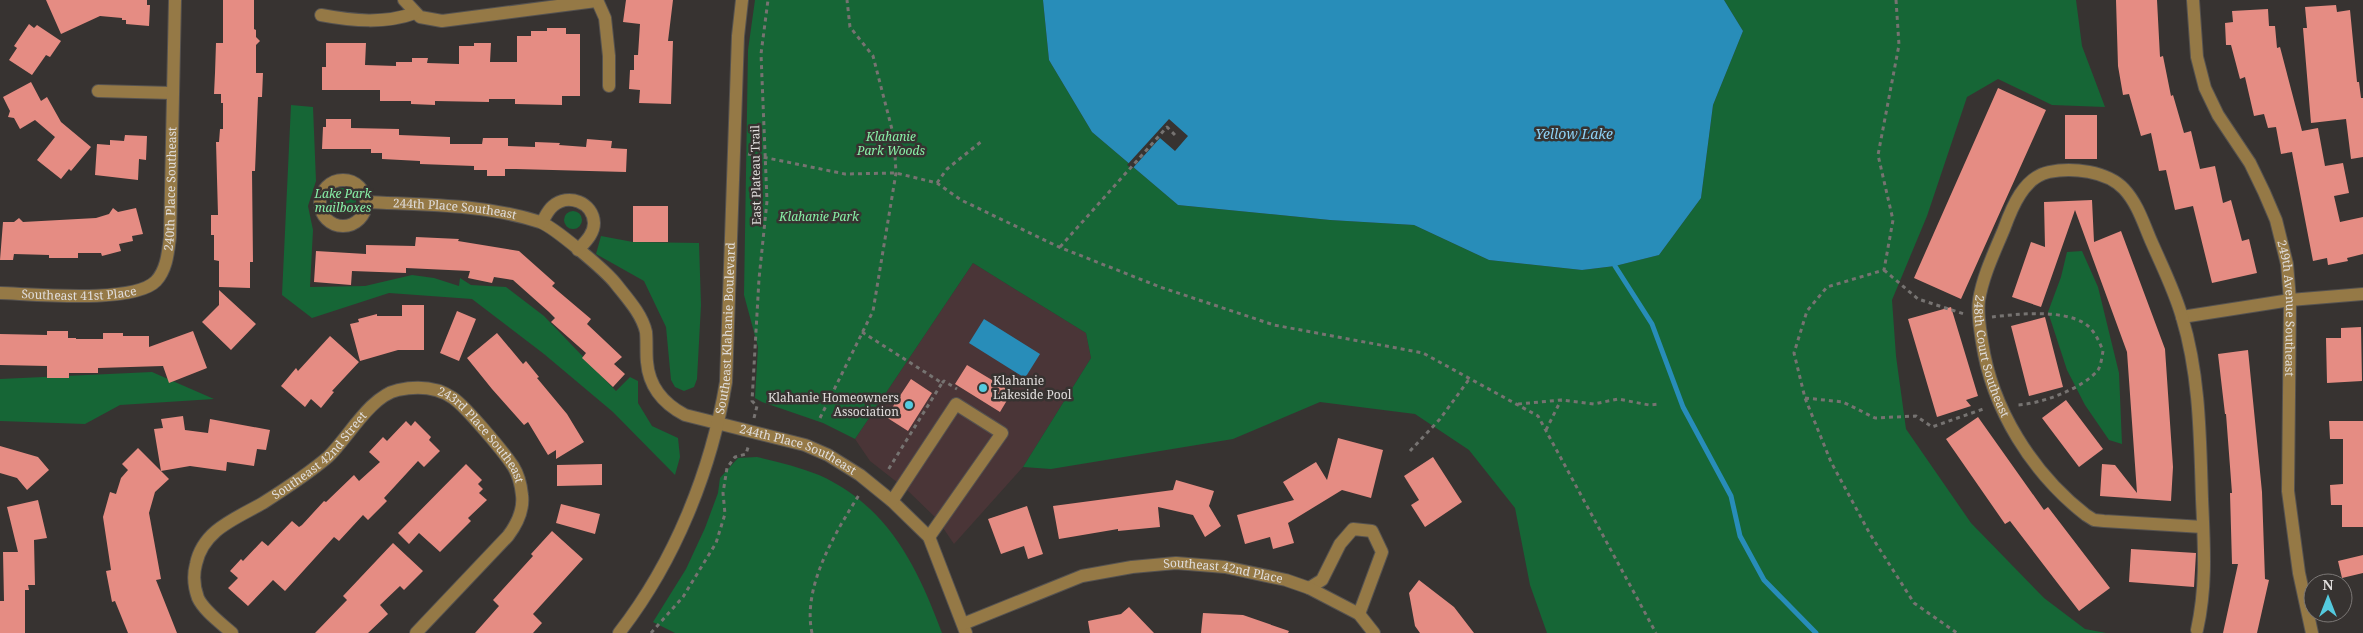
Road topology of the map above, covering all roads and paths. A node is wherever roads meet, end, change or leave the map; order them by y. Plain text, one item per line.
1 (175, 0) edge
2 (404, 0) edge
3 (596, 0) edge
4 (742, 0) edge
5 (768, 0) edge
6 (848, 0) edge
7 (1896, 0) edge
8 (2193, 0) edge
9 (321, 15) dead end
10 (418, 15) junction
11 (609, 86) dead end
12 (98, 91) dead end
13 (172, 93) junction
14 (1176, 136) dead end
15 (982, 141) dead end
16 (735, 152) junction
17 (766, 158) junction
18 (896, 172) junction
19 (937, 183) junction
20 (366, 202) dead end
21 (542, 222) junction
22 (1059, 247) junction
23 (578, 250) junction
24 (1884, 270) junction
25 (156, 282) joint
26 (0, 294) edge
27 (2363, 294) edge
28 (2290, 300) junction
29 (2182, 317) junction
30 (1979, 319) junction
31 (862, 332) junction
32 (1470, 378) junction
33 (425, 387) joint
34 (1805, 398) junction
35 (1561, 400) junction
36 (1517, 404) junction
37 (1660, 404) dead end
38 (1999, 406) junction
39 (756, 409) dead end
40 (820, 418) dead end
41 (719, 423) junction
42 (1546, 430) junction
43 (1410, 451) dead end
44 (747, 452) dead end
45 (888, 470) dead end
46 (859, 496) dead end
47 (892, 501) junction
48 (2203, 527) junction
49 (929, 537) junction
50 (1309, 588) junction
51 (1359, 614) junction
52 (965, 628) edge
53 (2197, 630) dead end
54 (232, 633) edge
55 (416, 633) edge
56 (619, 633) edge
57 (651, 633) edge
58 (812, 633) edge
59 (1374, 633) edge
60 (1656, 633) edge
61 (1957, 633) edge
62 (2312, 633) edge

1 - 13 street, 240th Place Southeast
2 - 10 street
3 - 10 street
3 - 11 street
4 - 16 street, Southeast Klahanie Boulevard
5 - 17 path, East Plateau Trail
6 - 18 path
7 - 24 path
8 - 28 street, 249th Avenue Southeast
9 - 10 street
12 - 13 street
13 - 25 street, 240th Place Southeast
14 - 22 path
15 - 19 path
16 - 17 path
16 - 41 street, Southeast Klahanie Boulevard
17 - 18 path
17 - 39 path, East Plateau Trail
18 - 19 path
18 - 31 path
19 - 22 path
20 - 21 street, 244th Place Southeast
21 - 23 street, 244th Place Southeast
21 - 23 street
22 - 32 path
23 - 41 street, 244th Place Southeast
24 - 30 path
24 - 34 path
25 - 26 street, Southeast 41st Place
27 - 28 street
28 - 29 street
28 - 62 street, 249th Avenue Southeast
29 - 30 street, 248th Court Southeast
29 - 48 street, 248th Court Southeast
30 - 38 street, 248th Court Southeast
30 - 38 path
31 - 40 path
31 - 45 path
32 - 36 path
32 - 43 path
33 - 54 street, Southeast 42nd Street
33 - 55 street, 243rd Place Southeast
34 - 38 path
34 - 61 path
35 - 36 path
35 - 37 path
35 - 42 path
36 - 42 path
38 - 48 street, 248th Court Southeast
41 - 47 street, 244th Place Southeast
41 - 56 street, Southeast Klahanie Boulevard
42 - 60 path
44 - 57 path
46 - 58 path
47 - 49 street, 244th Place Southeast
47 - 49 street
48 - 53 street, 248th Court Southeast
49 - 52 street, 244th Place Southeast
50 - 51 street, Southeast 42nd Place
50 - 51 street
50 - 52 street, Southeast 42nd Place
51 - 59 street

